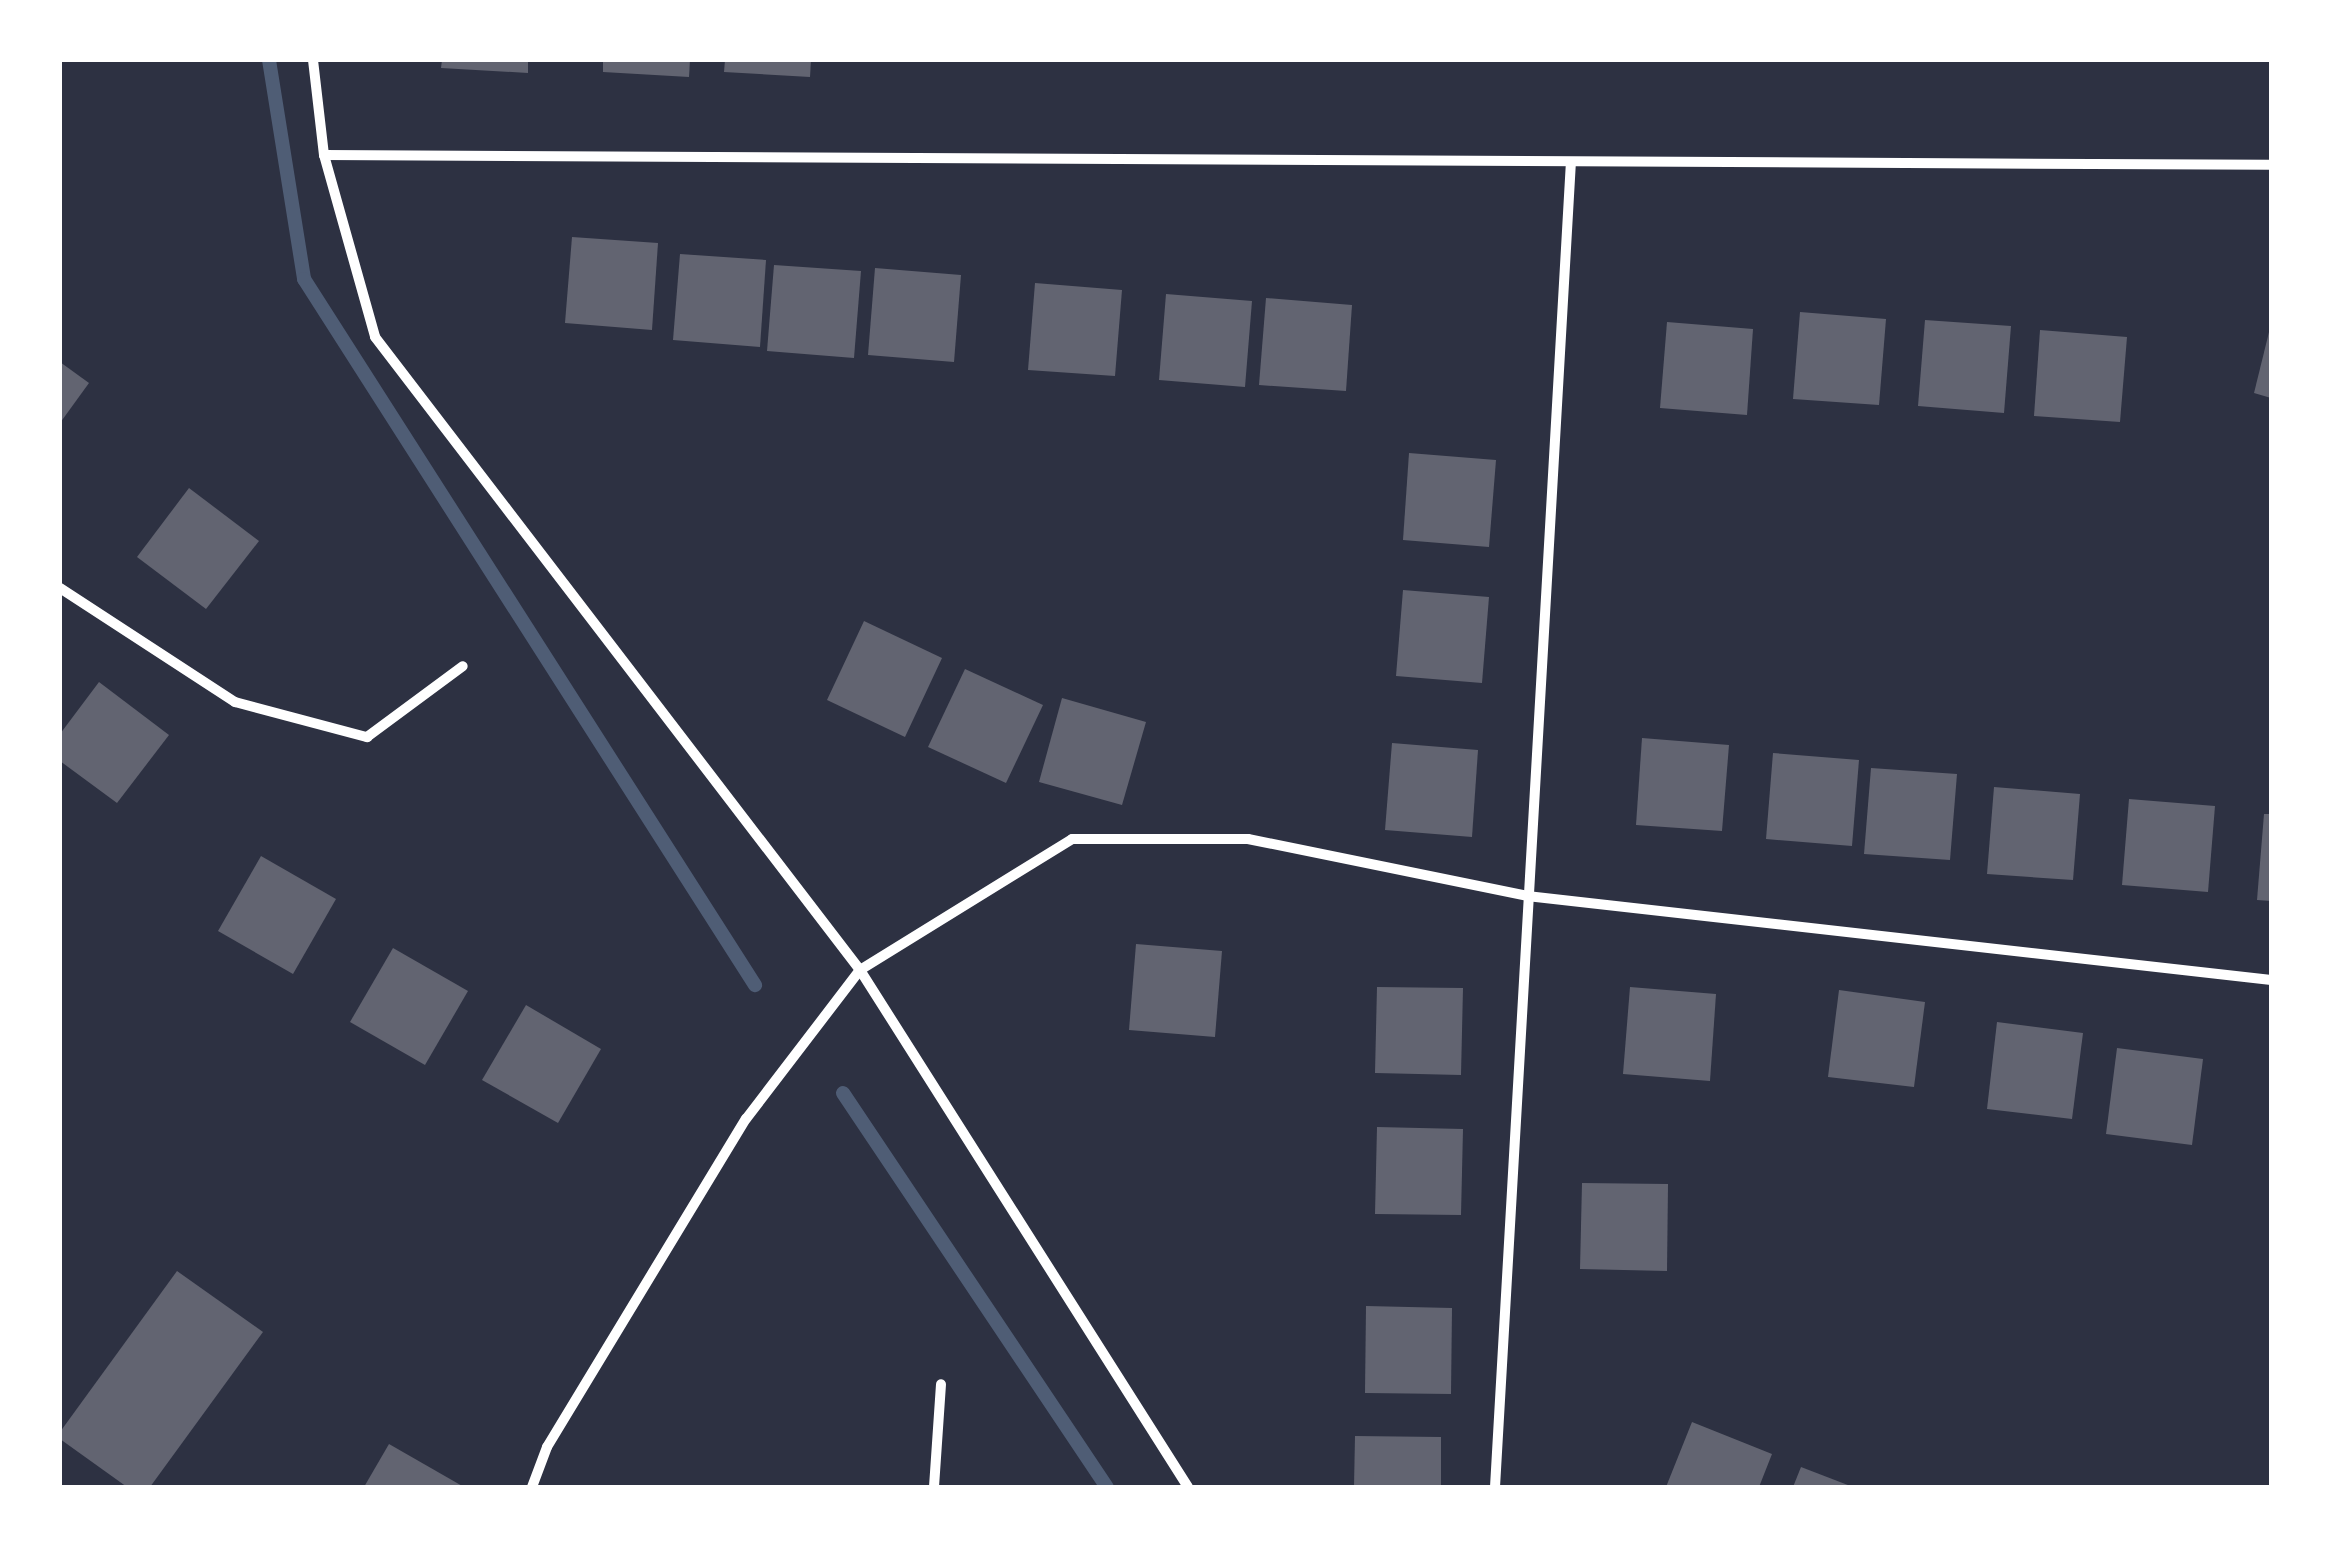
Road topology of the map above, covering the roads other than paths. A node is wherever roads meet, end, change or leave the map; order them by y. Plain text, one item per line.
1 (312, 60) edge
2 (324, 154) junction
3 (1571, 162) junction
4 (2271, 165) edge
5 (60, 588) edge
6 (463, 666) dead end
7 (1527, 896) junction
8 (860, 970) junction
9 (2271, 980) edge
10 (941, 1384) dead end
11 (532, 1487) edge
12 (934, 1487) edge
13 (1188, 1487) edge
14 (1495, 1487) edge

1 - 2 street
2 - 3 street
2 - 8 street
3 - 4 street
3 - 7 street
5 - 6 street
7 - 8 street
7 - 9 street
7 - 14 street
8 - 11 street
8 - 13 street
10 - 12 street

